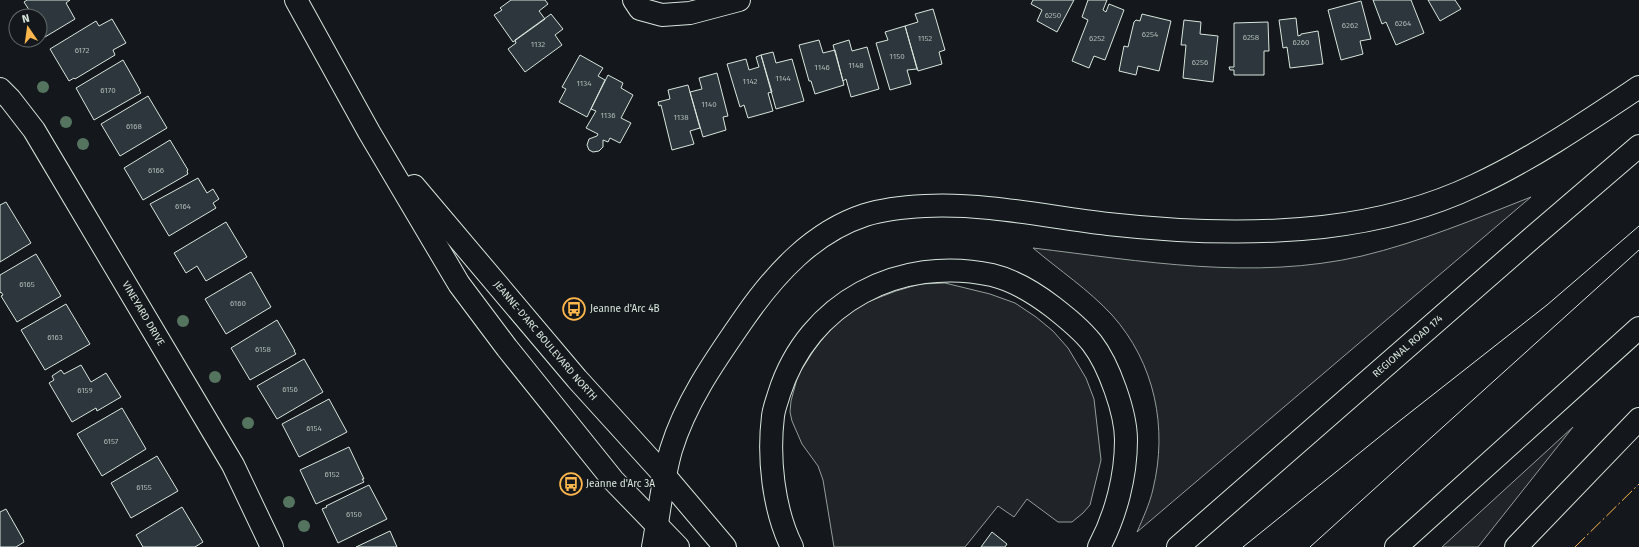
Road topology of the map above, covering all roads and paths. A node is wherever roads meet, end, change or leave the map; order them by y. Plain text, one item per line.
1 (296, 0) edge
2 (634, 0) edge
3 (739, 0) edge
4 (1639, 87) edge
5 (0, 89) edge
6 (370, 132) junction
7 (1639, 146) edge
8 (1639, 328) edge
9 (1639, 419) edge
10 (665, 476) junction
11 (657, 525) junction
12 (272, 547) edge
13 (653, 547) edge
14 (678, 547) edge
15 (725, 547) edge
16 (792, 547) edge
17 (1099, 547) edge
18 (1178, 547) edge
19 (1396, 547) edge
20 (1516, 547) edge

1 - 6 main road, JEANNE-D'ARC BOULEVARD NORTH
2 - 3 main road
4 - 10 main road
5 - 12 main road, VINEYARD DRIVE
6 - 10 main road, JEANNE-D'ARC BOULEVARD NORTH
6 - 11 main road, JEANNE-D'ARC BOULEVARD NORTH
7 - 18 main road, REGIONAL ROAD 174
8 - 19 main road
9 - 20 main road
10 - 11 main road
10 - 15 main road, JEANNE-D'ARC BOULEVARD NORTH
11 - 13 main road
11 - 14 main road, JEANNE-D'ARC BOULEVARD NORTH
16 - 17 main road

